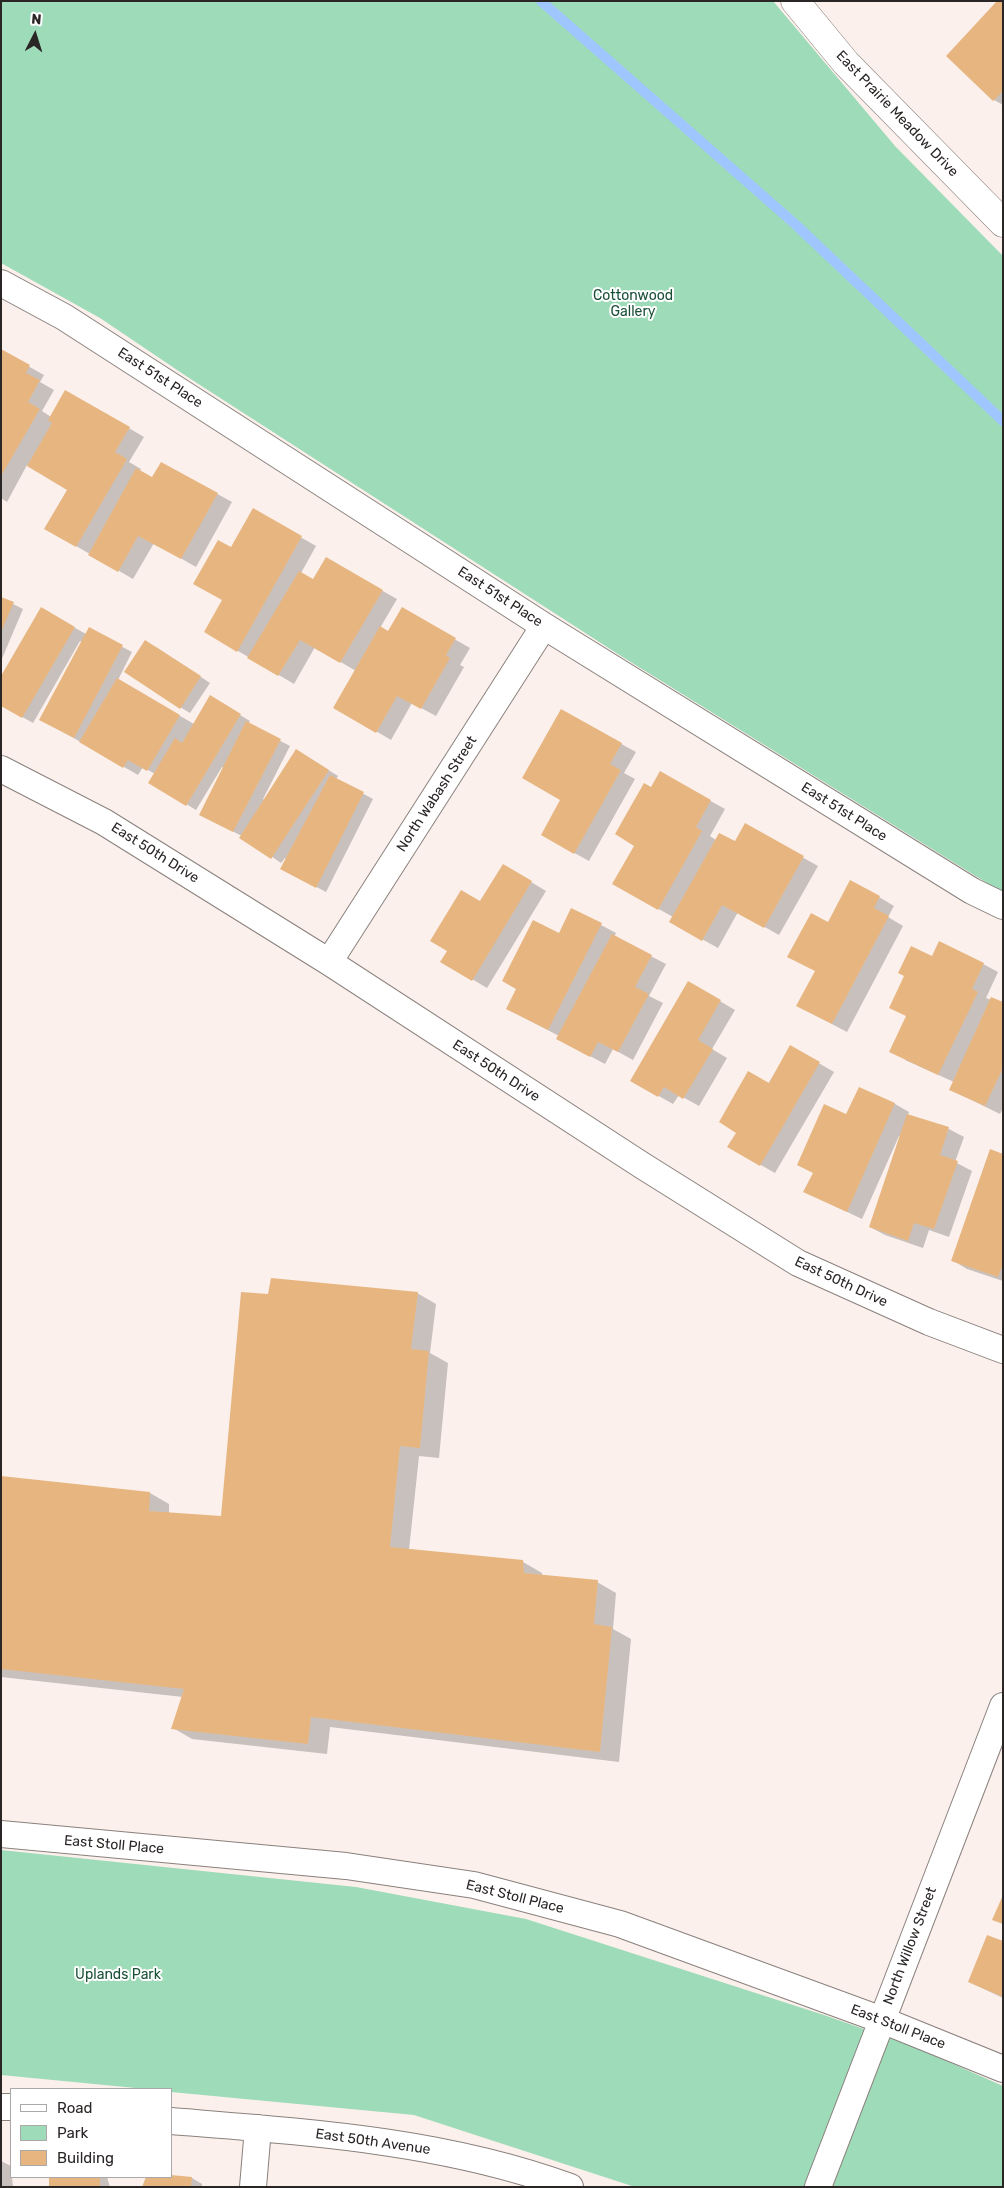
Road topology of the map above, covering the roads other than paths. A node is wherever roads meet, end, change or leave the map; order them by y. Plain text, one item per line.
1 (796, 1) edge
2 (1003, 223) edge
3 (1, 283) edge
4 (544, 626) junction
5 (1, 769) edge
6 (1003, 906) edge
7 (329, 962) junction
8 (1003, 1350) edge
9 (1003, 1706) edge
10 (1, 1834) edge
11 (882, 2020) junction
12 (1003, 2069) edge
13 (172, 2121) edge
14 (258, 2128) junction
15 (253, 2187) edge
16 (570, 2187) edge
17 (818, 2187) edge

1 - 2 street, East Prairie Meadow Drive
3 - 4 street, East 51st Place
4 - 6 street, East 51st Place
4 - 7 street, North Wabash Street
5 - 7 street, East 50th Drive
7 - 8 street, East 50th Drive
9 - 11 street, North Willow Street
10 - 11 street, East Stoll Place
11 - 12 street, East Stoll Place
11 - 17 street, North Willow Street
13 - 14 street, East 50th Avenue
14 - 15 street
14 - 16 street, East 50th Avenue

